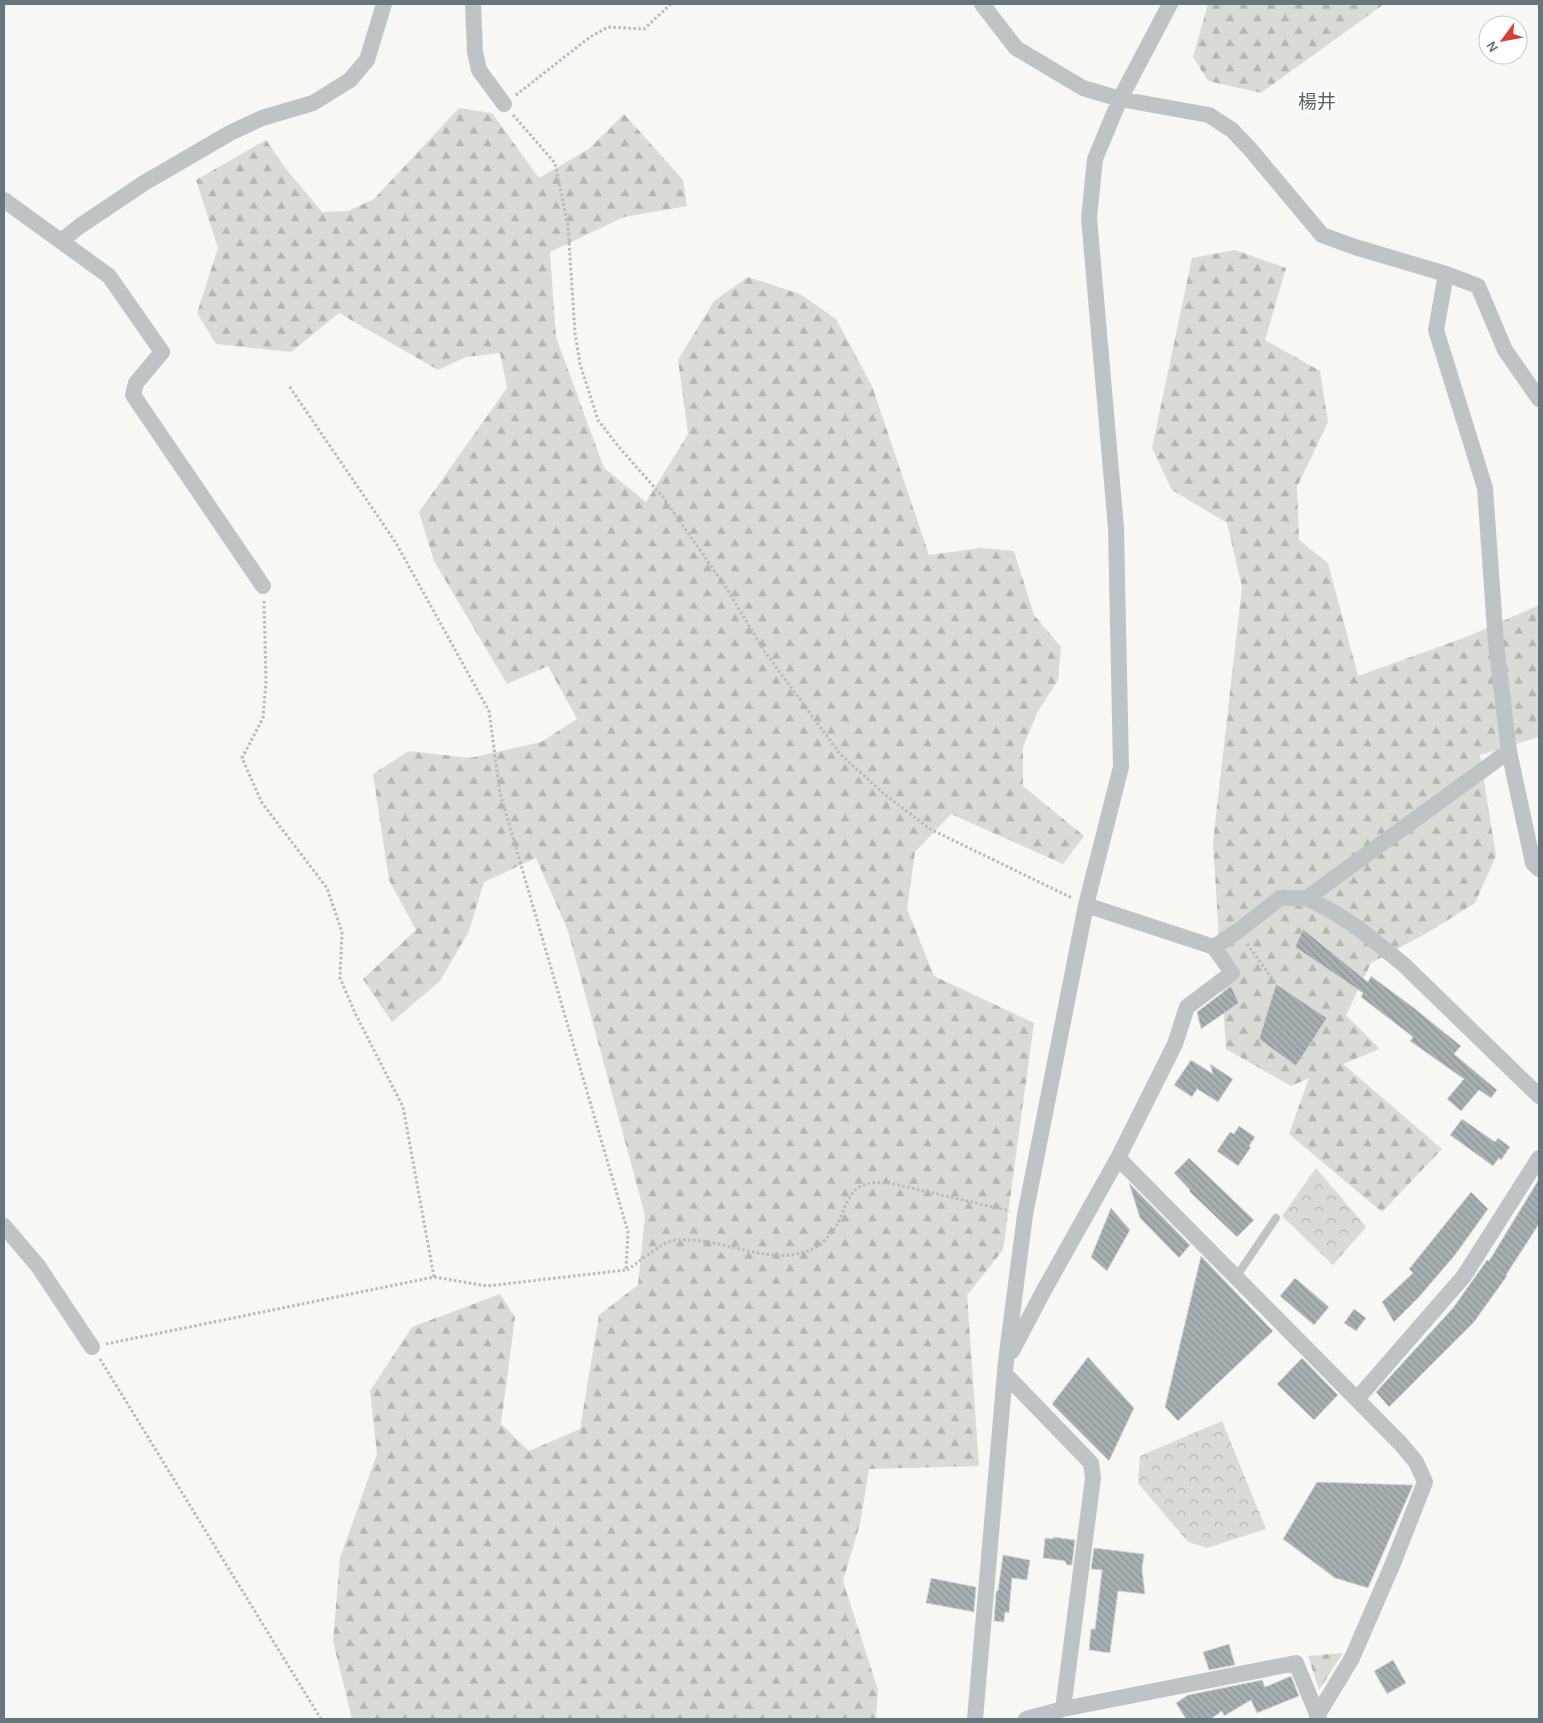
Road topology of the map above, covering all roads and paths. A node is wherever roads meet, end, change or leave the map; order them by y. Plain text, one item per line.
1 (384, 4) edge
2 (473, 4) edge
3 (671, 4) edge
4 (982, 4) edge
5 (1170, 4) edge
6 (1120, 99) junction
7 (504, 104) junction
8 (4, 200) edge
9 (61, 241) junction
10 (1446, 274) junction
11 (289, 386) dead end
12 (1539, 399) edge
13 (263, 586) joint
14 (1509, 751) junction
15 (1539, 869) edge
16 (1307, 898) junction
17 (1086, 905) junction
18 (1238, 931) junction
19 (1214, 947) junction
20 (1276, 984) dead end
21 (1539, 1096) edge
22 (1118, 1158) junction
23 (1539, 1158) edge
24 (1025, 1215) junction
25 (1276, 1218) dead end
26 (4, 1226) edge
27 (626, 1270) junction
28 (434, 1277) junction
29 (1236, 1278) junction
30 (92, 1347) junction
31 (1006, 1368) junction
32 (1357, 1399) junction
33 (1063, 1709) junction
34 (1318, 1718) edge
35 (321, 1719) edge
36 (975, 1719) edge
37 (1026, 1719) edge

1 - 9 street
2 - 7 street
3 - 7 path
4 - 6 street
5 - 6 street
6 - 10 street
6 - 17 street
7 - 17 path
8 - 9 street
9 - 13 street
10 - 12 street
10 - 14 street
11 - 27 path
13 - 28 path
14 - 15 street
14 - 16 street
16 - 18 street
16 - 21 street
17 - 19 street
17 - 24 street
18 - 19 street
18 - 20 path
19 - 22 street
22 - 29 street
22 - 31 street
23 - 32 street
24 - 27 path
24 - 31 street
25 - 29 lane
26 - 30 street
27 - 28 path
28 - 30 path
29 - 32 street
30 - 35 path
31 - 33 street
31 - 36 street
32 - 34 street
33 - 34 street
33 - 37 street

